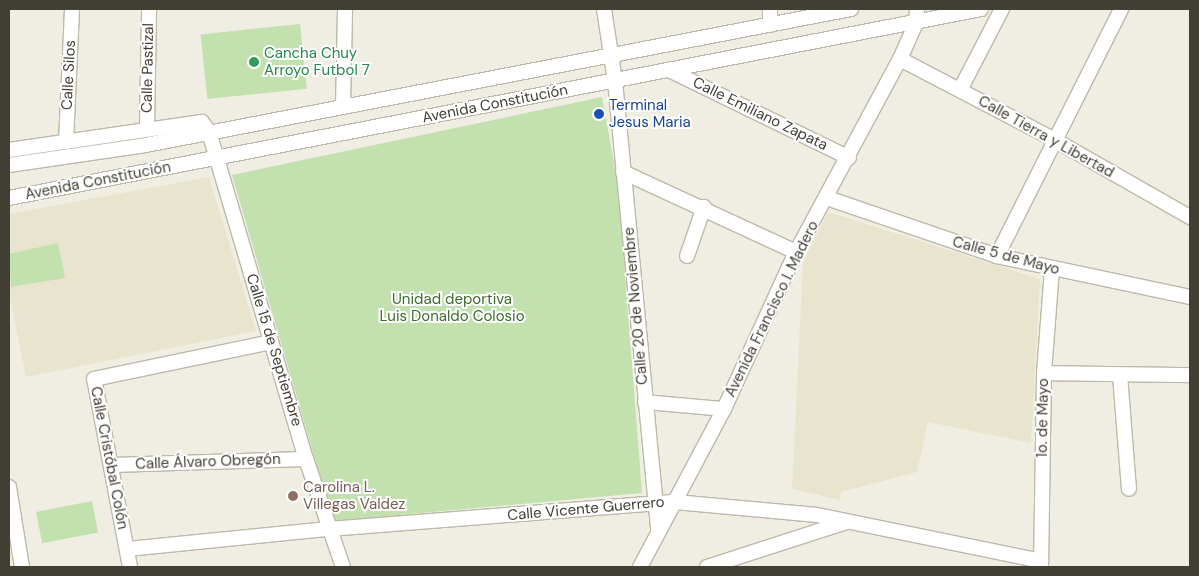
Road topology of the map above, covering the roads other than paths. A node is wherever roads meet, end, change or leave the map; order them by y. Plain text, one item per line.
1 (72, 9) edge
2 (149, 9) edge
3 (345, 9) edge
4 (604, 9) edge
5 (770, 9) edge
6 (850, 9) edge
7 (981, 9) edge
8 (1002, 9) edge
9 (1121, 9) edge
10 (916, 16) edge
11 (770, 25) junction
12 (610, 56) junction
13 (900, 59) junction
14 (671, 71) junction
15 (615, 81) junction
16 (960, 90) junction
17 (343, 107) junction
18 (147, 128) junction
19 (210, 132) junction
20 (1053, 139) junction
21 (66, 142) junction
22 (9, 150) edge
23 (849, 158) junction
24 (217, 159) junction
25 (9, 165) edge
26 (624, 172) junction
27 (9, 198) edge
28 (826, 198) junction
29 (704, 207) junction
30 (1190, 217) edge
31 (796, 252) junction
32 (687, 256) dead end
33 (997, 256) junction
34 (1052, 270) junction
35 (1190, 297) edge
36 (271, 342) junction
37 (1044, 373) junction
38 (1120, 375) junction
39 (1190, 375) edge
40 (645, 402) junction
41 (724, 409) junction
42 (306, 459) junction
43 (111, 465) junction
44 (9, 488) edge
45 (1129, 489) dead end
46 (675, 502) junction
47 (653, 504) junction
48 (847, 522) junction
49 (329, 529) junction
50 (658, 531) junction
51 (127, 549) junction
52 (1041, 564) edge
53 (22, 567) edge
54 (130, 567) edge
55 (343, 567) edge
56 (640, 567) edge
57 (706, 567) edge

1 - 21 street, Calle Silos
2 - 18 street, Calle Pastizal
3 - 17 street
4 - 12 street, Calle 20 de Noviembre
5 - 11 street
6 - 11 street, Avenida Constitución
7 - 10 street, Avenida Constitución
8 - 16 street
9 - 20 street
10 - 13 street, Avenida Francisco I. Madero
10 - 14 street, Avenida Constitución
11 - 12 street, Avenida Constitución
12 - 15 street, Calle 20 de Noviembre
12 - 17 street, Avenida Constitución
13 - 16 street, Calle Tierra y Libertad
13 - 23 street, Avenida Francisco I. Madero
14 - 15 street, Avenida Constitución
14 - 23 street, Calle Emiliano Zapata
15 - 24 street, Avenida Constitución
15 - 26 street, Calle 20 de Noviembre
16 - 20 street, Calle Tierra y Libertad
17 - 19 street, Avenida Constitución
18 - 19 street
18 - 21 street
19 - 24 street, Calle 15 de Septiembre
19 - 25 street, Avenida Constitución
20 - 30 street, Calle Tierra y Libertad
20 - 33 street
21 - 22 street
23 - 28 street, Avenida Francisco I. Madero
24 - 27 street, Avenida Constitución
24 - 36 street, Calle 15 de Septiembre
26 - 29 street
26 - 40 street, Calle 20 de Noviembre
28 - 31 street, Avenida Francisco I. Madero
28 - 33 street, Calle 5 de Mayo
29 - 31 street
29 - 32 street
31 - 41 street, Avenida Francisco I. Madero
33 - 34 street, Calle 5 de Mayo
34 - 35 street, Calle 5 de Mayo
34 - 37 street, 1o. de Mayo
36 - 42 street, Calle 15 de Septiembre
36 - 43 street, Calle Cristóbal Colón
37 - 38 street
37 - 52 street, 1o. de Mayo
38 - 39 street
38 - 45 street
40 - 41 street
40 - 47 street, Calle 20 de Noviembre
41 - 46 street, Avenida Francisco I. Madero
42 - 43 street, Calle Álvaro Obregón
42 - 49 street, Calle 15 de Septiembre
43 - 51 street, Calle Cristóbal Colón
44 - 53 street
46 - 47 street, Calle Vicente Guerrero
46 - 48 street, Calle Vicente Guerrero
46 - 50 street, Avenida Francisco I. Madero
47 - 49 street, Calle Vicente Guerrero
47 - 50 street, Calle 20 de Noviembre
48 - 52 street, Calle Vicente Guerrero
48 - 57 street
49 - 51 street, Calle Vicente Guerrero
49 - 55 street, Calle 15 de Septiembre
50 - 56 street, Avenida Francisco I. Madero
51 - 54 street, Calle Cristóbal Colón

